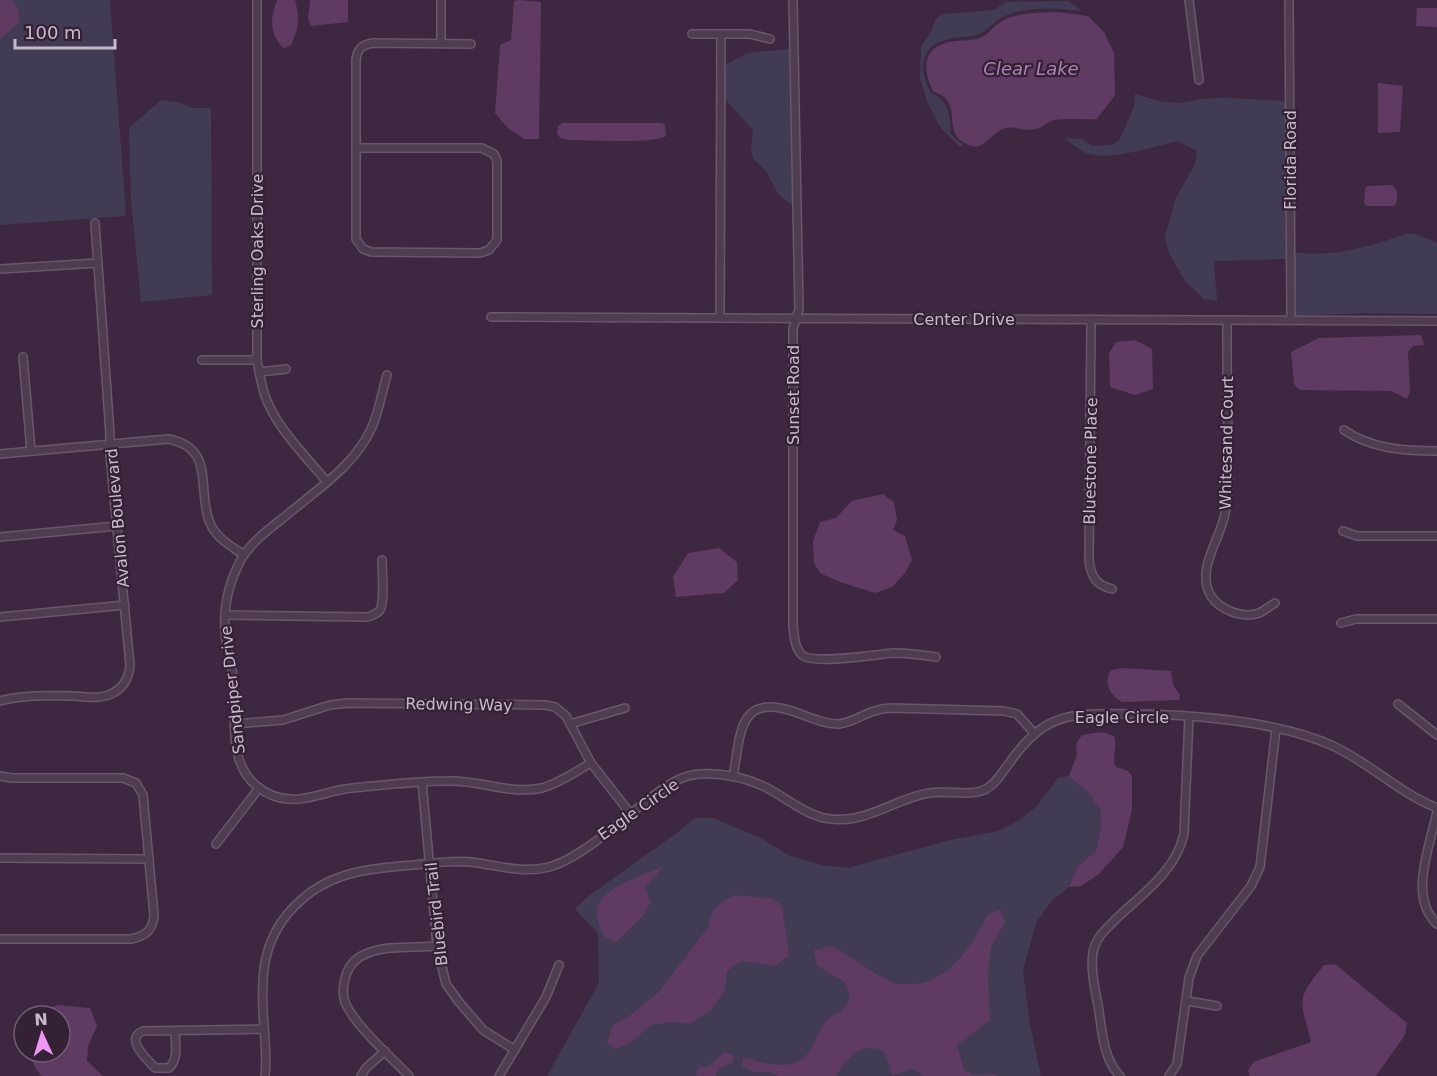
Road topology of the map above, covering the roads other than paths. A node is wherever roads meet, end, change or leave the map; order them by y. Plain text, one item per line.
1 (257, 0) edge
2 (441, 0) edge
3 (793, 0) edge
4 (1189, 0) edge
5 (1289, 0) edge
6 (692, 34) dead end
7 (722, 34) junction
8 (770, 39) dead end
9 (441, 43) junction
10 (471, 44) dead end
11 (1199, 80) dead end
12 (357, 148) junction
13 (95, 223) dead end
14 (98, 263) junction
15 (0, 269) edge
16 (491, 317) dead end
17 (720, 318) junction
18 (796, 318) junction
19 (1091, 319) junction
20 (1227, 320) junction
21 (1291, 320) junction
22 (1437, 321) edge
23 (23, 357) dead end
24 (202, 360) dead end
25 (257, 360) junction
26 (286, 369) dead end
27 (259, 372) junction
28 (387, 375) dead end
29 (1344, 430) dead end
30 (111, 444) junction
31 (31, 451) junction
32 (1437, 452) edge
33 (0, 454) edge
34 (327, 482) junction
35 (117, 526) junction
36 (1343, 531) dead end
37 (1437, 536) edge
38 (0, 537) edge
39 (244, 555) junction
40 (382, 560) dead end
41 (1112, 589) dead end
42 (1275, 603) dead end
43 (125, 605) junction
44 (225, 615) junction
45 (0, 617) edge
46 (1437, 620) edge
47 (1341, 623) dead end
48 (936, 657) dead end
49 (0, 701) edge
50 (1398, 704) dead end
51 (625, 708) dead end
52 (1189, 717) junction
53 (235, 724) junction
54 (570, 724) junction
55 (1276, 729) junction
56 (1034, 732) junction
57 (1437, 735) edge
58 (591, 763) junction
59 (0, 776) edge
60 (733, 777) junction
61 (422, 782) junction
62 (259, 788) junction
63 (1437, 810) edge
64 (630, 813) junction
65 (216, 844) dead end
66 (0, 858) edge
67 (149, 858) junction
68 (431, 863) junction
69 (1437, 924) edge
70 (0, 939) edge
71 (437, 946) junction
72 (559, 965) dead end
73 (1187, 1002) junction
74 (1217, 1006) dead end
75 (264, 1029) junction
76 (175, 1031) junction
77 (515, 1050) junction
78 (385, 1052) junction
79 (265, 1076) edge
80 (361, 1076) edge
81 (409, 1076) edge
82 (499, 1076) edge
83 (1120, 1076) edge
84 (1169, 1076) edge

1 - 25 street, Sterling Oaks Drive
2 - 9 street
3 - 18 street, Sunset Road
4 - 11 street
5 - 21 street, Florida Road
6 - 7 street
7 - 8 street
7 - 17 street
9 - 10 street
9 - 12 street
12 - 12 street
13 - 14 street, Avalon Boulevard
14 - 15 street
14 - 30 street, Avalon Boulevard
16 - 17 street, Center Drive
17 - 18 street, Center Drive
18 - 19 street, Center Drive
18 - 48 street, Sunset Road
19 - 20 street, Center Drive
19 - 41 street, Bluestone Place
20 - 21 street, Center Drive
20 - 42 street, Whitesand Court
21 - 22 street, Center Drive
23 - 31 street
24 - 25 street
25 - 27 street, Sterling Oaks Drive
26 - 27 street
27 - 34 street, Sterling Oaks Drive
28 - 34 street, Sandpiper Drive
29 - 32 street
30 - 31 street
30 - 35 street, Avalon Boulevard
30 - 39 street
31 - 33 street
34 - 39 street, Sandpiper Drive
35 - 38 street
35 - 43 street, Avalon Boulevard
36 - 37 street
39 - 44 street, Sandpiper Drive
40 - 44 street
43 - 45 street
43 - 49 street, Avalon Boulevard
44 - 53 street, Sandpiper Drive
46 - 47 street
50 - 57 street
51 - 54 street
52 - 55 street, Eagle Circle
52 - 56 street, Eagle Circle
52 - 83 street
53 - 54 street, Redwing Way
53 - 62 street, Sandpiper Drive
54 - 58 street, Redwing Way
55 - 63 street, Eagle Circle
55 - 73 street
56 - 60 street, Eagle Circle
56 - 60 street
58 - 61 street
58 - 64 street, Redwing Way
59 - 67 street
60 - 64 street, Eagle Circle
61 - 62 street
61 - 68 street, Bluebird Trail
62 - 65 street
63 - 69 street
64 - 68 street, Eagle Circle
66 - 67 street
67 - 70 street
68 - 71 street, Bluebird Trail
68 - 75 street, Eagle Circle
71 - 77 street, Bluebird Trail
71 - 78 street
72 - 77 street
73 - 74 street
73 - 84 street
75 - 76 street
75 - 79 street, Eagle Circle
76 - 76 street
77 - 82 street
78 - 80 street
78 - 81 street

